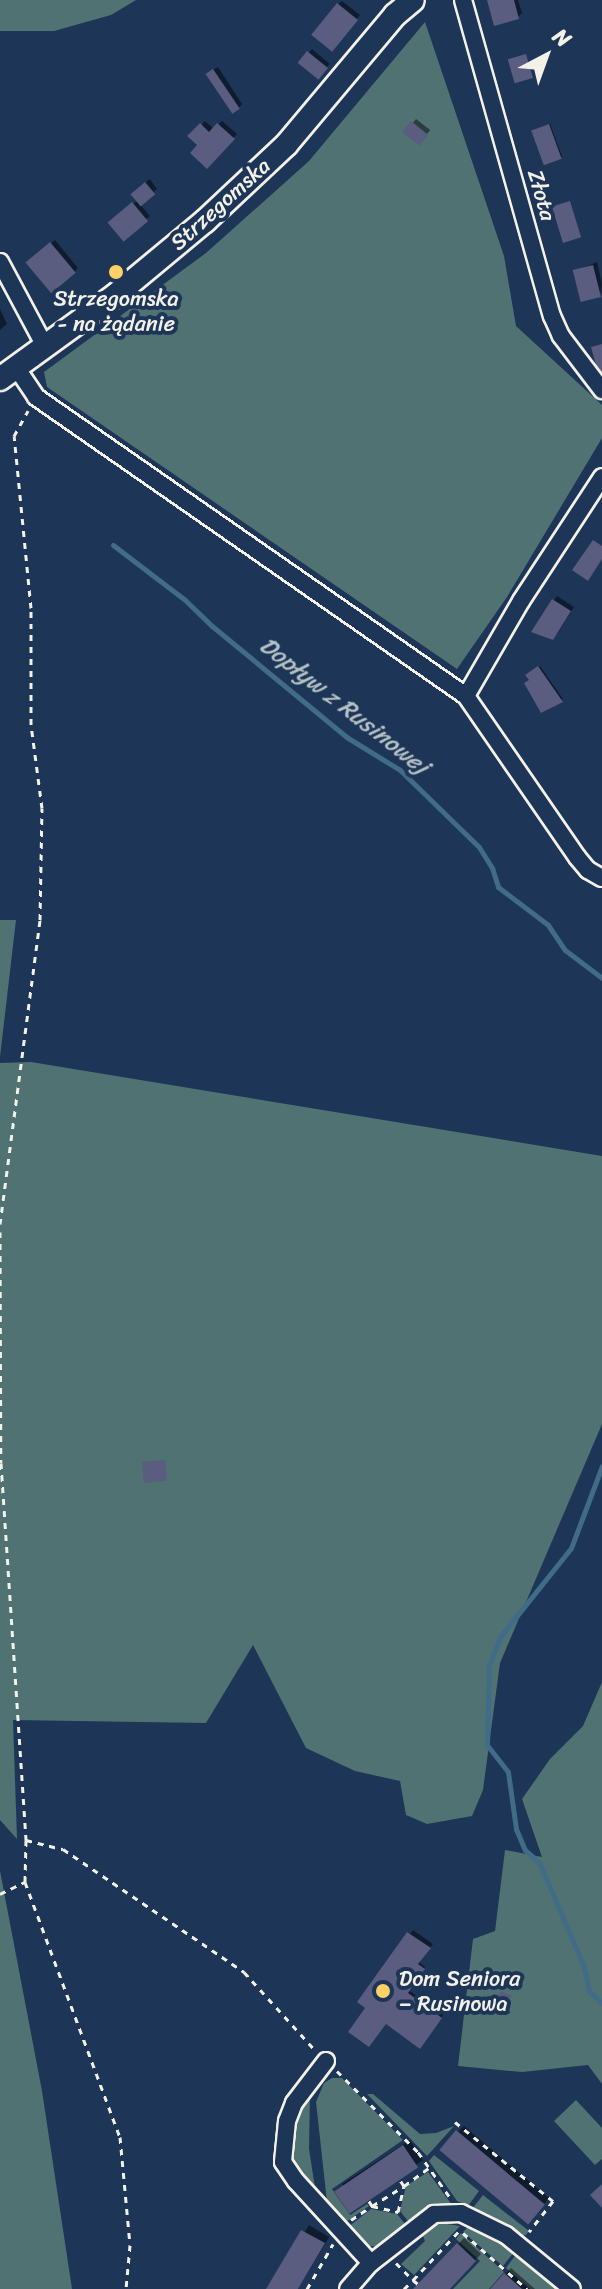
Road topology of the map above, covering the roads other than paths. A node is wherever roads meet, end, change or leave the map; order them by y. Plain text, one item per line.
1 (413, 0) edge
2 (463, 0) edge
3 (0, 262) edge
4 (46, 348) junction
5 (9, 374) edge
6 (602, 390) edge
7 (602, 477) edge
8 (466, 696) junction
9 (602, 878) edge
10 (326, 2061) road end
11 (371, 2263) junction
12 (348, 2289) edge
13 (572, 2289) edge

1 - 4 main road, Strzegomska
2 - 6 street, Złota
3 - 4 street
4 - 5 main road, Strzegomska
5 - 8 street
7 - 8 street
8 - 9 street
10 - 11 street
11 - 12 street
11 - 13 street

